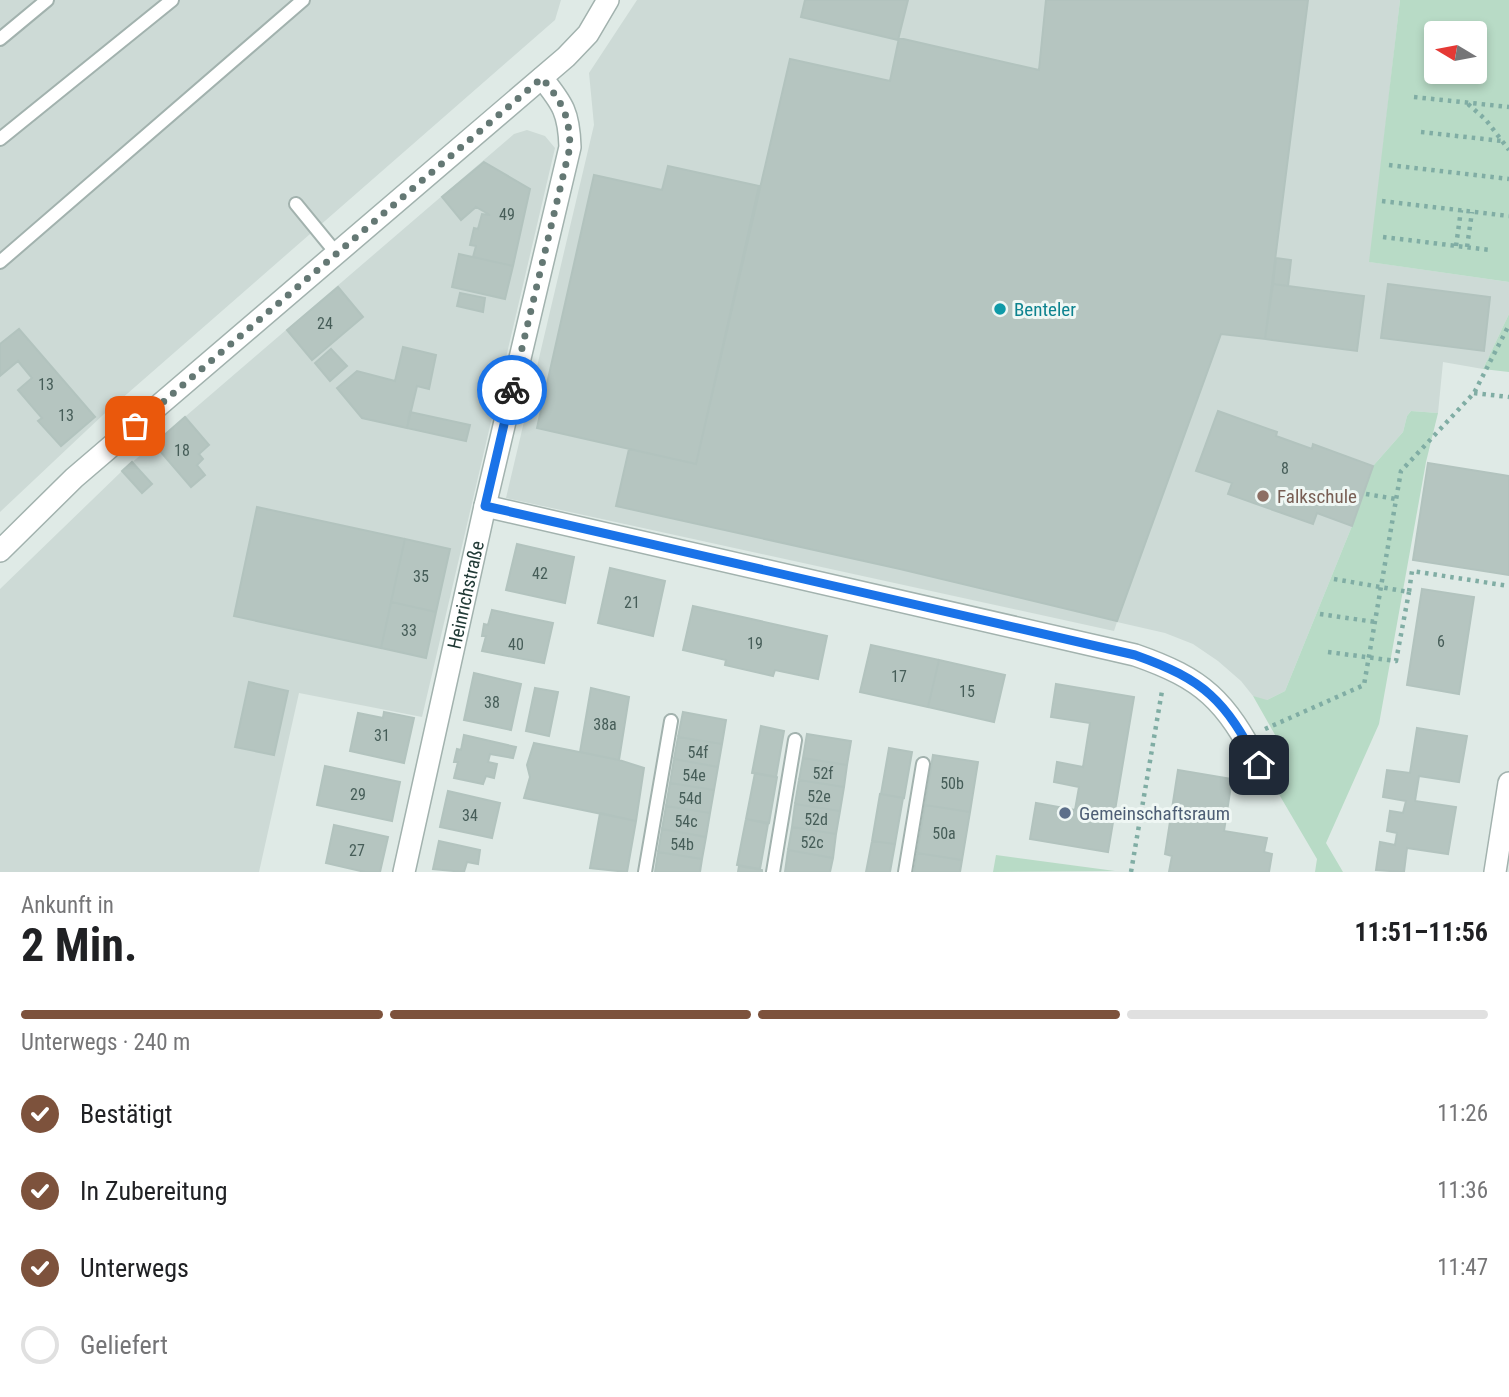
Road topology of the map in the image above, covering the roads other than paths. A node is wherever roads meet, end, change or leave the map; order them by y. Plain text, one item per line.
1 (47, 0) edge
2 (172, 0) edge
3 (303, 0) edge
4 (608, 0) edge
5 (0, 39) edge
6 (542, 78) junction
7 (0, 139) edge
8 (296, 204) dead end
9 (337, 254) junction
10 (0, 262) edge
11 (485, 506) junction
12 (0, 551) edge
13 (671, 721) dead end
14 (795, 740) dead end
15 (923, 764) dead end
16 (1259, 765) dead end
17 (1509, 783) edge
18 (404, 872) edge
19 (645, 872) edge
20 (773, 872) edge
21 (905, 872) edge
22 (1495, 872) edge

1 - 5 lane
2 - 7 lane
3 - 10 lane
4 - 6 street
6 - 9 street
6 - 11 street, Heinrichstraße
8 - 9 lane
9 - 12 street
11 - 16 street
11 - 18 street, Heinrichstraße
13 - 19 lane
14 - 20 lane
15 - 21 lane
17 - 22 street

